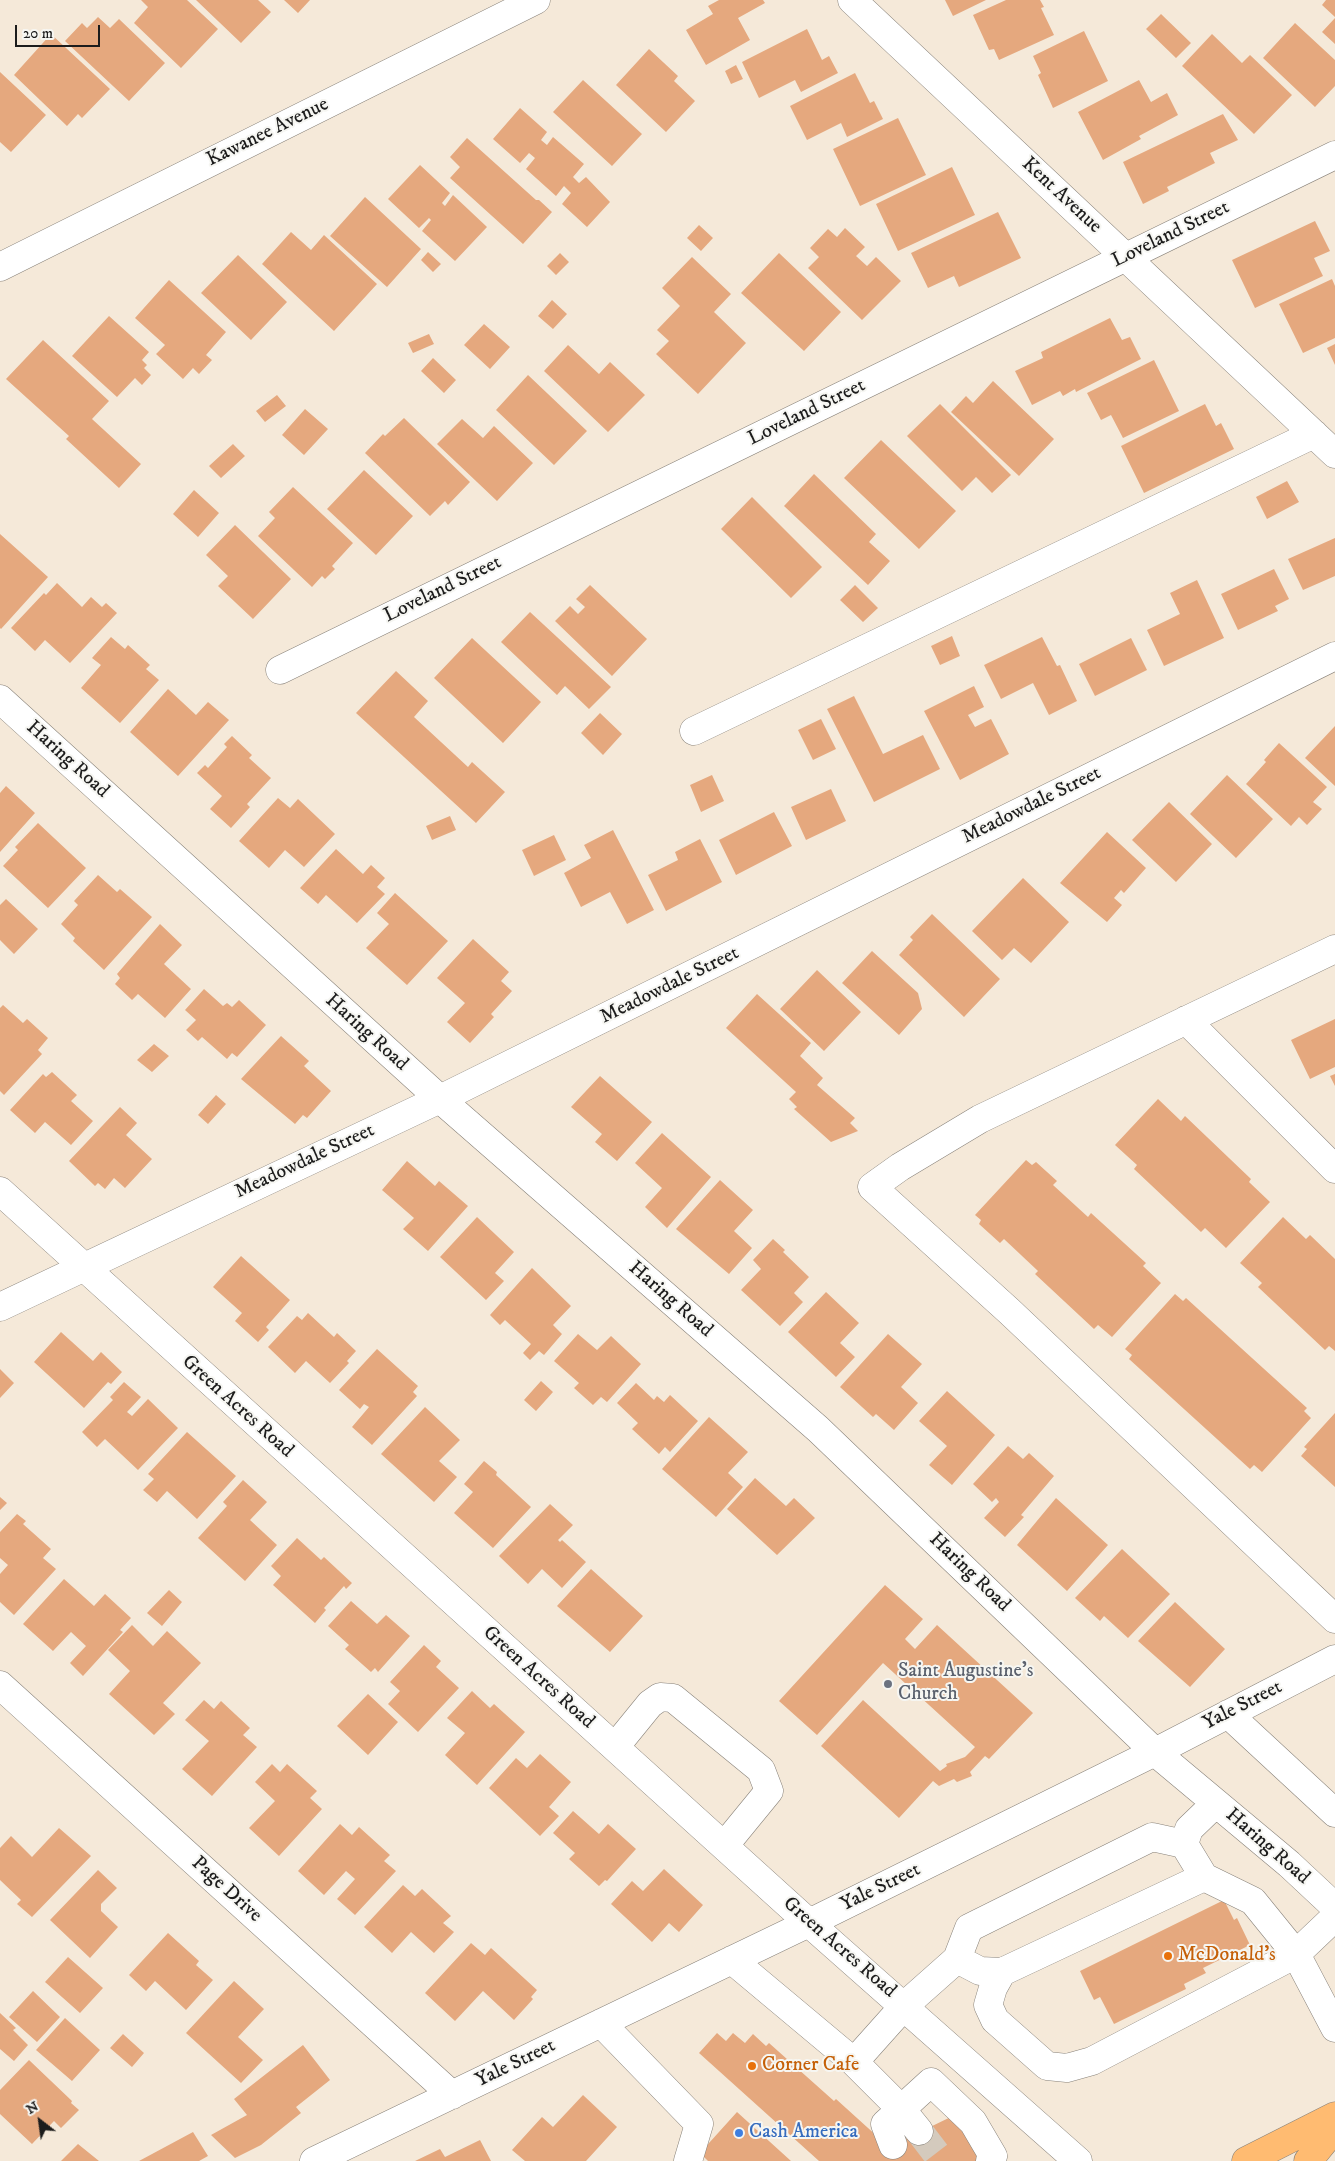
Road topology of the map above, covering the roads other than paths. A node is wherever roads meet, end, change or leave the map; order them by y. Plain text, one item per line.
1 (536, 0) edge
2 (852, 0) edge
3 (1335, 155) edge
4 (1126, 258) junction
5 (0, 267) edge
6 (1314, 434) junction
7 (1335, 454) edge
8 (1335, 656) edge
9 (280, 670) dead end
10 (0, 699) edge
11 (694, 731) dead end
12 (1335, 949) edge
13 (1186, 1020) junction
14 (440, 1100) junction
15 (1335, 1170) edge
16 (0, 1191) edge
17 (82, 1267) junction
18 (0, 1307) edge
19 (1328, 1611) edge
20 (1335, 1659) edge
21 (0, 1685) edge
22 (1228, 1714) junction
23 (615, 1748) junction
24 (1155, 1752) junction
25 (1216, 1803) junction
26 (1335, 1813) edge
27 (1184, 1844) junction
28 (724, 1846) junction
29 (1204, 1877) junction
30 (1335, 1907) edge
31 (1335, 1918) edge
32 (809, 1923) junction
33 (1296, 1954) junction
34 (957, 1959) junction
35 (732, 1960) junction
36 (1002, 1972) junction
37 (904, 2006) junction
38 (601, 2023) junction
39 (1335, 2028) edge
40 (958, 2053) junction
41 (854, 2062) junction
42 (931, 2082) junction
43 (452, 2095) junction
44 (902, 2110) junction
45 (1335, 2116) edge
46 (1335, 2128) edge
47 (919, 2131) tunnel mouth
48 (893, 2145) tunnel mouth
49 (314, 2161) edge
50 (688, 2161) edge
51 (990, 2161) edge
52 (1078, 2161) edge
53 (1246, 2161) edge
54 (1308, 2161) edge

1 - 5 street, Kawanee Avenue
2 - 4 street, Kent Avenue
3 - 4 street, Loveland Street
4 - 6 street, Kent Avenue
4 - 9 street, Loveland Street
6 - 7 street, Kent Avenue
6 - 11 street
8 - 14 street, Meadowdale Street
10 - 14 street, Haring Road
12 - 13 street
13 - 15 street
13 - 19 street
14 - 17 street, Meadowdale Street
14 - 24 street, Haring Road
16 - 17 street, Green Acres Road
17 - 18 street, Meadowdale Street
17 - 23 street, Green Acres Road
20 - 22 street, Yale Street
21 - 43 street, Page Drive
22 - 24 street, Yale Street
22 - 26 street
23 - 28 street, Green Acres Road
23 - 28 street
24 - 25 street, Haring Road
24 - 32 street, Yale Street
25 - 27 street
25 - 30 street, Haring Road
27 - 29 street
27 - 34 street
28 - 32 street, Green Acres Road
29 - 33 street
29 - 36 street
31 - 33 street
32 - 35 street, Yale Street
32 - 37 street, Green Acres Road
33 - 36 street
33 - 39 street
34 - 36 street
34 - 37 street
35 - 38 street, Yale Street
35 - 41 street
37 - 40 street, Green Acres Road
37 - 41 street
38 - 43 street, Yale Street
38 - 50 street
40 - 42 street
40 - 52 street, Green Acres Road
41 - 44 street
42 - 44 street
42 - 51 street
43 - 49 street, Yale Street
44 - 47 street
44 - 48 street
45 - 53 main road
46 - 54 main road

